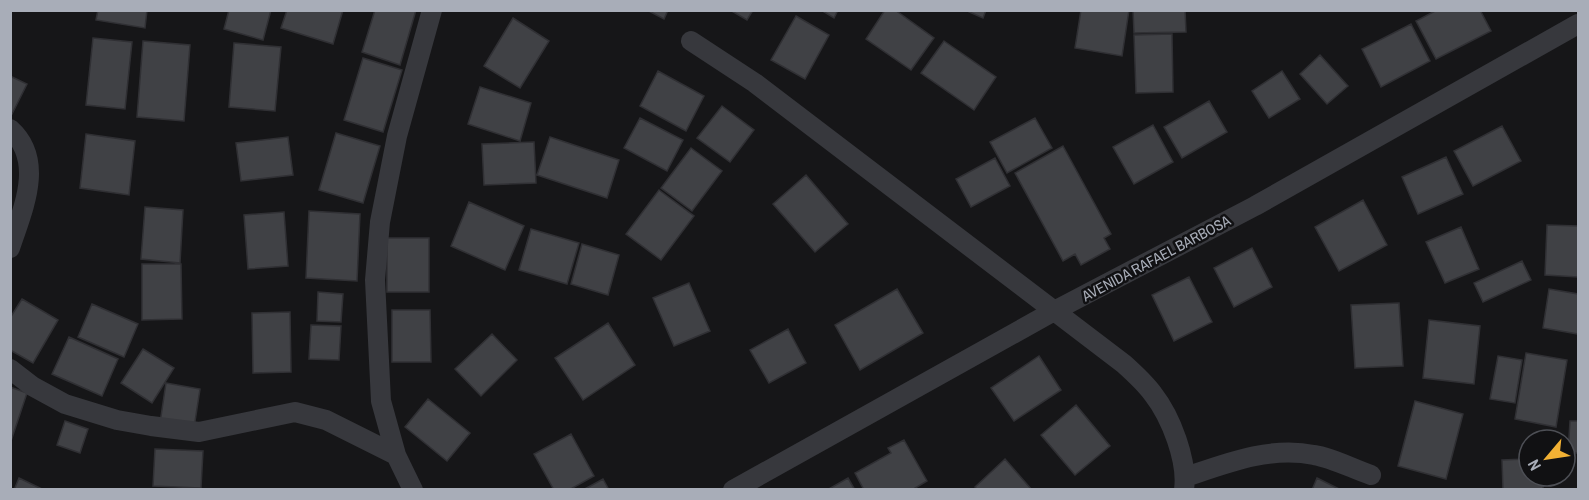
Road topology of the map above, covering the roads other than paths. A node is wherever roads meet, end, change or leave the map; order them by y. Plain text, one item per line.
1 (432, 10) edge
2 (1578, 24) edge
3 (691, 41) dead end
4 (10, 129) edge
5 (10, 248) edge
6 (1054, 311) junction
7 (10, 369) edge
8 (396, 455) junction
9 (1371, 475) dead end
10 (1185, 483) edge
11 (413, 489) edge
12 (733, 489) edge

1 - 8 street
2 - 6 street, AVENIDA RAFAEL BARBOSA
3 - 6 street
4 - 5 street
6 - 10 street
6 - 12 street, AVENIDA RAFAEL BARBOSA
7 - 8 street
8 - 11 street
9 - 10 street

